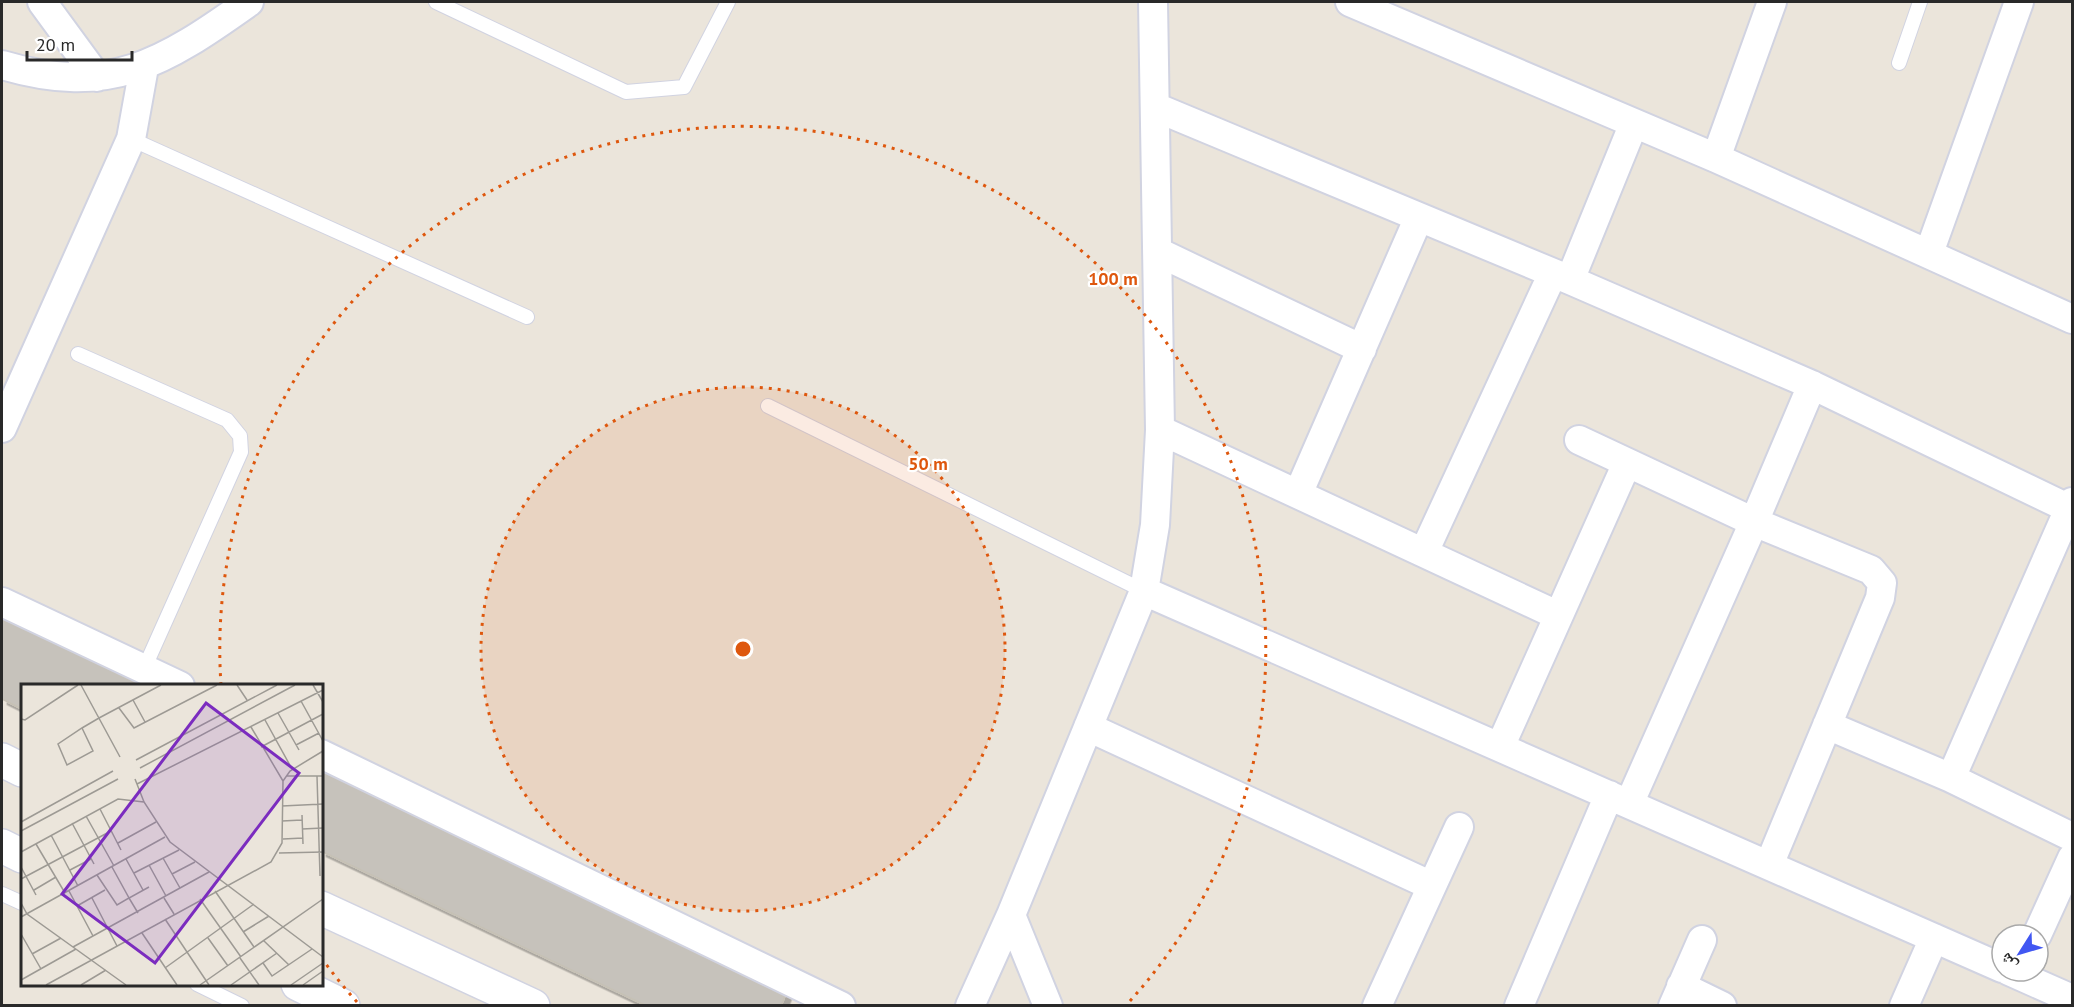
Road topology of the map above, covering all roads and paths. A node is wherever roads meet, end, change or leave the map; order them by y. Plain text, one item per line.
1 (42, 2) edge
2 (249, 2) edge
3 (436, 2) edge
4 (728, 2) edge
5 (1153, 2) edge
6 (1350, 2) edge
7 (1772, 2) edge
8 (1920, 2) edge
9 (2019, 2) edge
10 (1396, 11) edge
11 (1899, 63) dead end
12 (144, 67) junction
13 (3, 69) edge
14 (97, 77) junction
15 (1155, 107) junction
16 (1634, 123) junction
17 (131, 139) junction
18 (1716, 158) junction
19 (1419, 217) junction
20 (1158, 252) junction
21 (1929, 253) junction
22 (1561, 276) junction
23 (527, 317) dead end
24 (2073, 319) edge
25 (1362, 349) junction
26 (78, 354) dead end
27 (1812, 385) junction
28 (9, 392) edge
29 (768, 405) dead end
30 (2, 428) edge
31 (1160, 430) junction
32 (1580, 440) dead end
33 (1627, 463) junction
34 (1298, 494) junction
35 (2072, 507) edge
36 (1754, 522) junction
37 (1424, 552) junction
38 (1144, 591) junction
39 (2, 602) edge
40 (1557, 615) junction
41 (144, 669) junction
42 (176, 684) edge
43 (1827, 725) junction
44 (1088, 727) junction
45 (1500, 747) junction
46 (322, 754) edge
47 (2, 760) edge
48 (21, 770) edge
49 (1952, 778) junction
50 (1619, 799) junction
51 (1460, 827) dead end
52 (2073, 837) edge
53 (2, 846) edge
54 (21, 856) edge
55 (2073, 858) edge
56 (1769, 865) junction
57 (1432, 886) junction
58 (2, 894) edge
59 (21, 903) edge
60 (322, 908) edge
61 (1011, 915) junction
62 (2043, 923) edge
63 (1934, 938) junction
64 (1702, 940) dead end
65 (1990, 962) edge
66 (2033, 983) edge
67 (201, 986) edge
68 (302, 986) edge
69 (1677, 996) edge
70 (2062, 1000) edge
71 (1386, 1002) edge
72 (242, 1005) edge
73 (343, 1005) edge
74 (533, 1005) edge
75 (841, 1005) edge
76 (970, 1005) edge
77 (1048, 1005) edge
78 (1519, 1005) edge
79 (1722, 1005) edge
80 (1904, 1005) edge

1 - 14 street
2 - 12 street
3 - 4 lane
5 - 15 street
6 - 10 street
7 - 18 street
8 - 11 lane
9 - 21 street
10 - 16 street
12 - 14 street
12 - 17 street
13 - 14 street
15 - 19 street
15 - 20 street
16 - 18 street
16 - 22 street
17 - 23 lane
17 - 28 street
18 - 21 street
19 - 22 street
19 - 25 street
20 - 25 street
20 - 31 street
21 - 24 street
22 - 27 street
22 - 37 street
25 - 34 street
26 - 41 lane
27 - 35 street
27 - 36 street
28 - 30 street
29 - 38 lane
31 - 34 street
31 - 38 street
32 - 33 street
33 - 36 street
33 - 40 street
34 - 37 street
35 - 49 street
36 - 43 street
36 - 50 street
37 - 40 street
38 - 44 street
38 - 45 street
39 - 41 street
40 - 45 street
41 - 42 street
43 - 49 street
43 - 56 street
44 - 57 street
44 - 61 street
45 - 50 street
46 - 75 street
47 - 48 street
49 - 52 street
50 - 56 street
50 - 78 street
51 - 57 street
53 - 54 street
55 - 62 street
56 - 63 street
57 - 71 street
58 - 59 lane
60 - 74 street
61 - 76 street
61 - 77 street
63 - 65 street
63 - 80 street
64 - 69 street
66 - 70 street
67 - 72 lane
68 - 73 street
69 - 79 street

